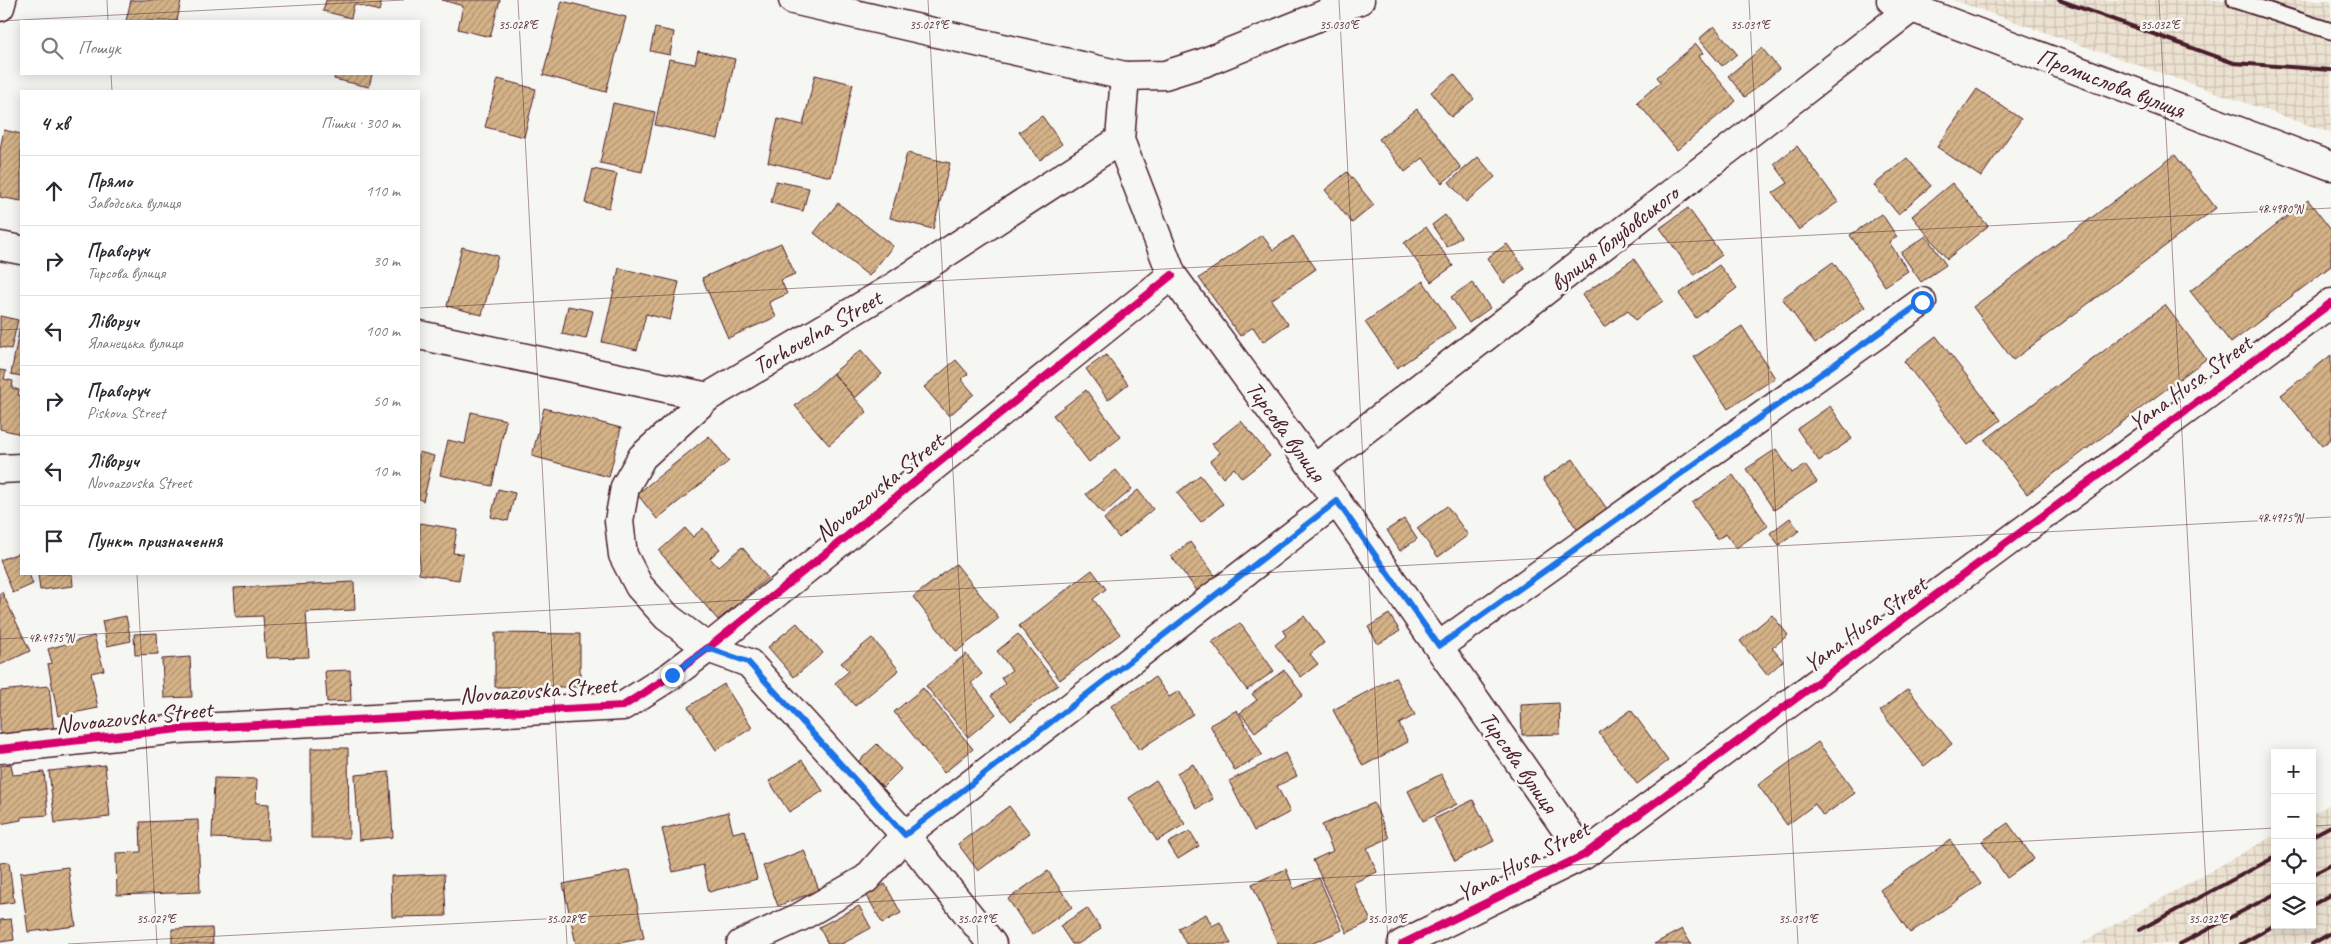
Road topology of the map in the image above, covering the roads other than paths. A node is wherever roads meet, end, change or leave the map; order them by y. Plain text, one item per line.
1 (2, 0) edge
2 (793, 0) edge
3 (1360, 0) edge
4 (2235, 0) edge
5 (1902, 4) edge
6 (0, 7) edge
7 (2331, 31) edge
8 (1125, 76) junction
9 (1120, 140) junction
10 (2331, 166) edge
11 (0, 246) edge
12 (20, 250) edge
13 (1172, 275) junction
14 (1922, 302) dead end
15 (2331, 302) edge
16 (420, 335) edge
17 (708, 397) junction
18 (0, 468) edge
19 (20, 468) edge
20 (1314, 469) junction
21 (1337, 501) junction
22 (1439, 646) junction
23 (708, 648) junction
24 (0, 749) edge
25 (905, 835) junction
26 (1584, 855) junction
27 (741, 944) edge
28 (992, 944) edge
29 (1402, 944) edge

1 - 6 street
2 - 8 street
3 - 8 street
4 - 7 lane
5 - 10 street, Промислова вулиця
5 - 20 street, вулиця Голубовського
8 - 9 street
9 - 13 street, Тирсова вулиця
9 - 17 street, Torhovelna Street
11 - 12 street
13 - 20 street, Тирсова вулиця
13 - 23 street, Novoazovska Street
14 - 22 street
15 - 26 street, Yana Husa Street
16 - 17 street
17 - 23 street, Torhovelna Street
18 - 19 street
20 - 21 street, Тирсова вулиця
21 - 22 street, Тирсова вулиця
21 - 25 street
22 - 26 street, Тирсова вулиця
23 - 24 street, Novoazovska Street
23 - 25 street, Torhovelna Street
25 - 27 street
25 - 28 street, Torhovelna Street
26 - 29 street, Yana Husa Street

